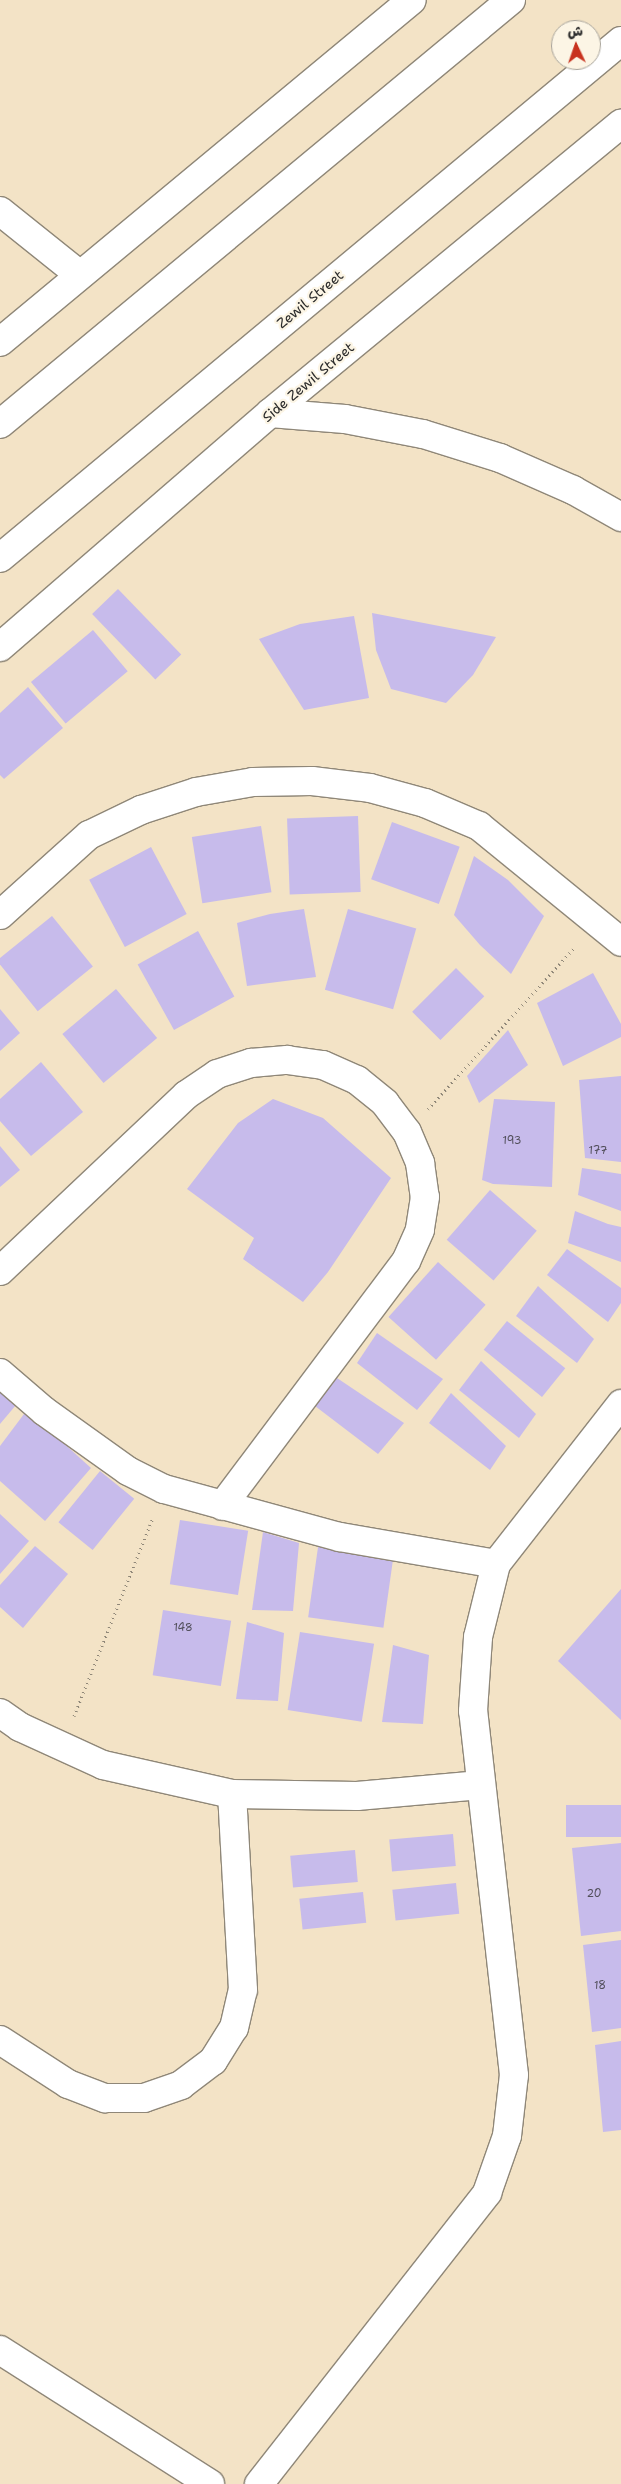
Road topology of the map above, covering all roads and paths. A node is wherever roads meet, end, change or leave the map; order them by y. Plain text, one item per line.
1 (412, 0) edge
2 (511, 0) edge
3 (621, 41) edge
4 (621, 124) edge
5 (0, 211) edge
6 (80, 276) junction
7 (0, 342) edge
8 (270, 413) junction
9 (0, 424) edge
10 (621, 517) edge
11 (0, 558) edge
12 (0, 647) edge
13 (0, 915) edge
14 (598, 922) junction
15 (621, 942) edge
16 (407, 1132) junction
17 (0, 1271) edge
18 (0, 1372) edge
19 (621, 1404) edge
20 (164, 1489) junction
21 (222, 1506) junction
22 (496, 1564) junction
23 (0, 1713) edge
24 (62, 1746) junction
25 (480, 1785) junction
26 (232, 1794) junction
27 (0, 2040) edge
28 (0, 2350) edge
29 (210, 2484) edge
30 (259, 2484) edge

1 - 6 street
2 - 9 street
3 - 11 street, Zewil Street
4 - 8 street, Side Zewil Street
5 - 6 street
6 - 7 street
8 - 10 street
8 - 12 street, Side Zewil Street
13 - 14 street
14 - 15 street
14 - 16 path
16 - 17 street
16 - 21 street
18 - 20 street
19 - 22 street
20 - 21 street
20 - 24 path
21 - 22 street
22 - 25 street
23 - 24 street
24 - 26 street
25 - 26 street
25 - 30 street
26 - 27 street
28 - 29 street

